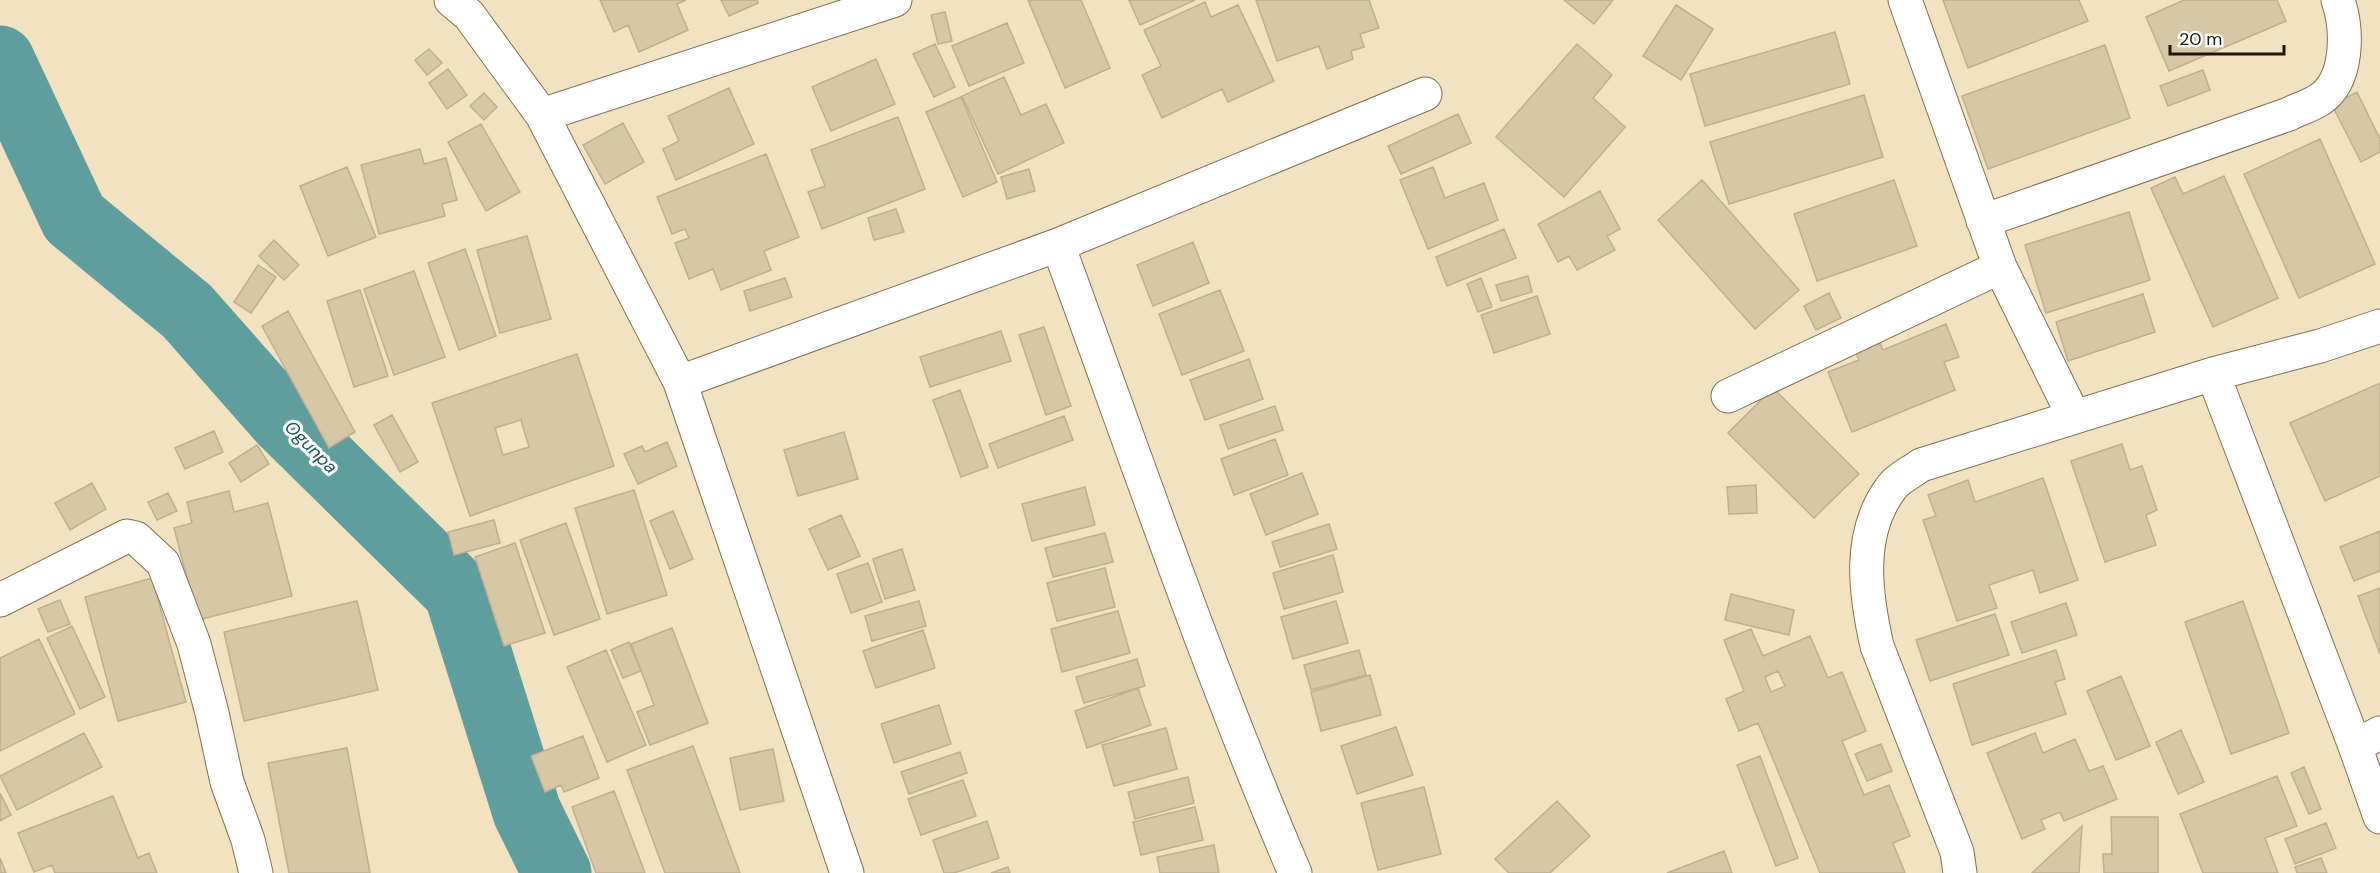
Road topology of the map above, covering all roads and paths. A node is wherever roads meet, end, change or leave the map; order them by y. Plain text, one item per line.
1 (451, 0) edge
2 (895, 0) edge
3 (1905, 0) edge
4 (2338, 0) edge
5 (1425, 94) dead end
6 (542, 116) junction
7 (1983, 221) junction
8 (1058, 245) junction
9 (2000, 267) junction
10 (2380, 326) edge
11 (2213, 374) junction
12 (680, 382) junction
13 (1728, 396) dead end
14 (2074, 417) junction
15 (0, 600) edge
16 (2368, 739) edge
17 (2380, 817) edge
18 (256, 873) edge
19 (847, 873) edge
20 (1295, 873) edge
21 (1960, 873) edge

1 - 6 street
2 - 6 street
3 - 7 street
4 - 7 street
5 - 8 street
6 - 12 street
7 - 9 street
8 - 12 street
8 - 20 street
9 - 13 street
9 - 14 street
10 - 11 street
11 - 14 street
11 - 16 street
12 - 19 street
14 - 21 street
15 - 18 street
16 - 17 street

